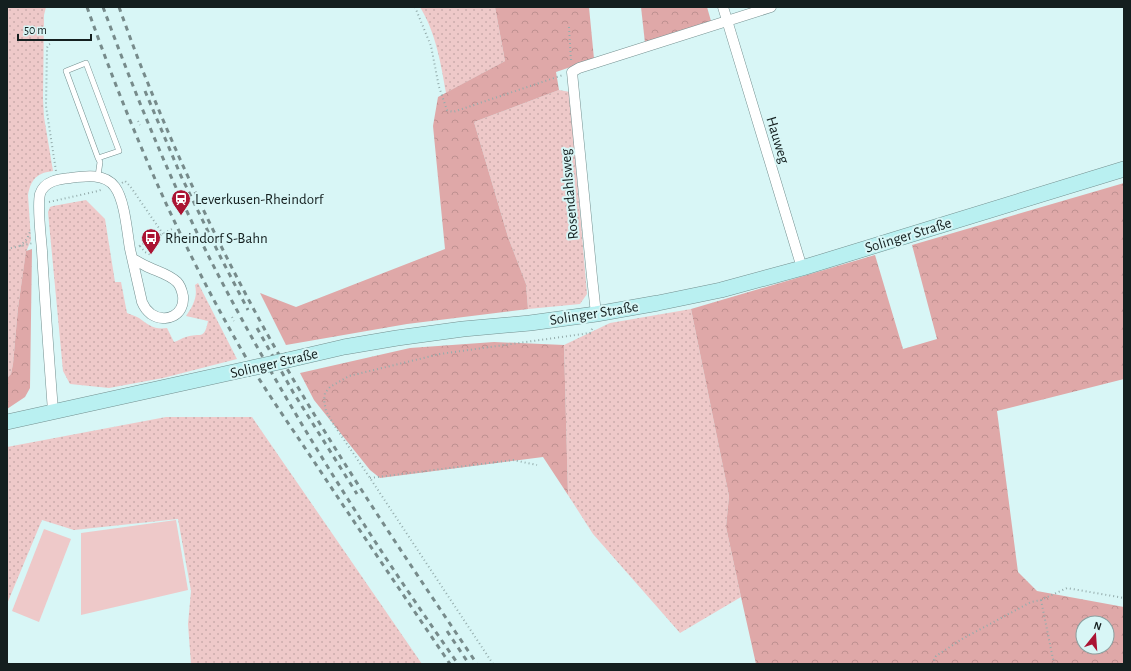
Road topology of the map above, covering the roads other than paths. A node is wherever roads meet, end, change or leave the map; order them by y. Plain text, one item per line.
1 (723, 7) edge
2 (771, 7) edge
3 (727, 20) junction
4 (98, 158) junction
5 (1124, 169) edge
6 (98, 176) junction
7 (132, 259) junction
8 (802, 268) junction
9 (596, 314) junction
10 (53, 411) junction
11 (7, 422) edge

1 - 3 street, Hauweg
2 - 3 street
3 - 8 street, Hauweg
3 - 9 street, Rosendahlsweg
4 - 4 lane
4 - 6 lane
5 - 8 main road, Solinger Straße
6 - 7 street
6 - 10 street
7 - 7 street
8 - 9 main road, Solinger Straße
9 - 10 main road, Solinger Straße, bridge
10 - 11 main road, Solinger Straße

